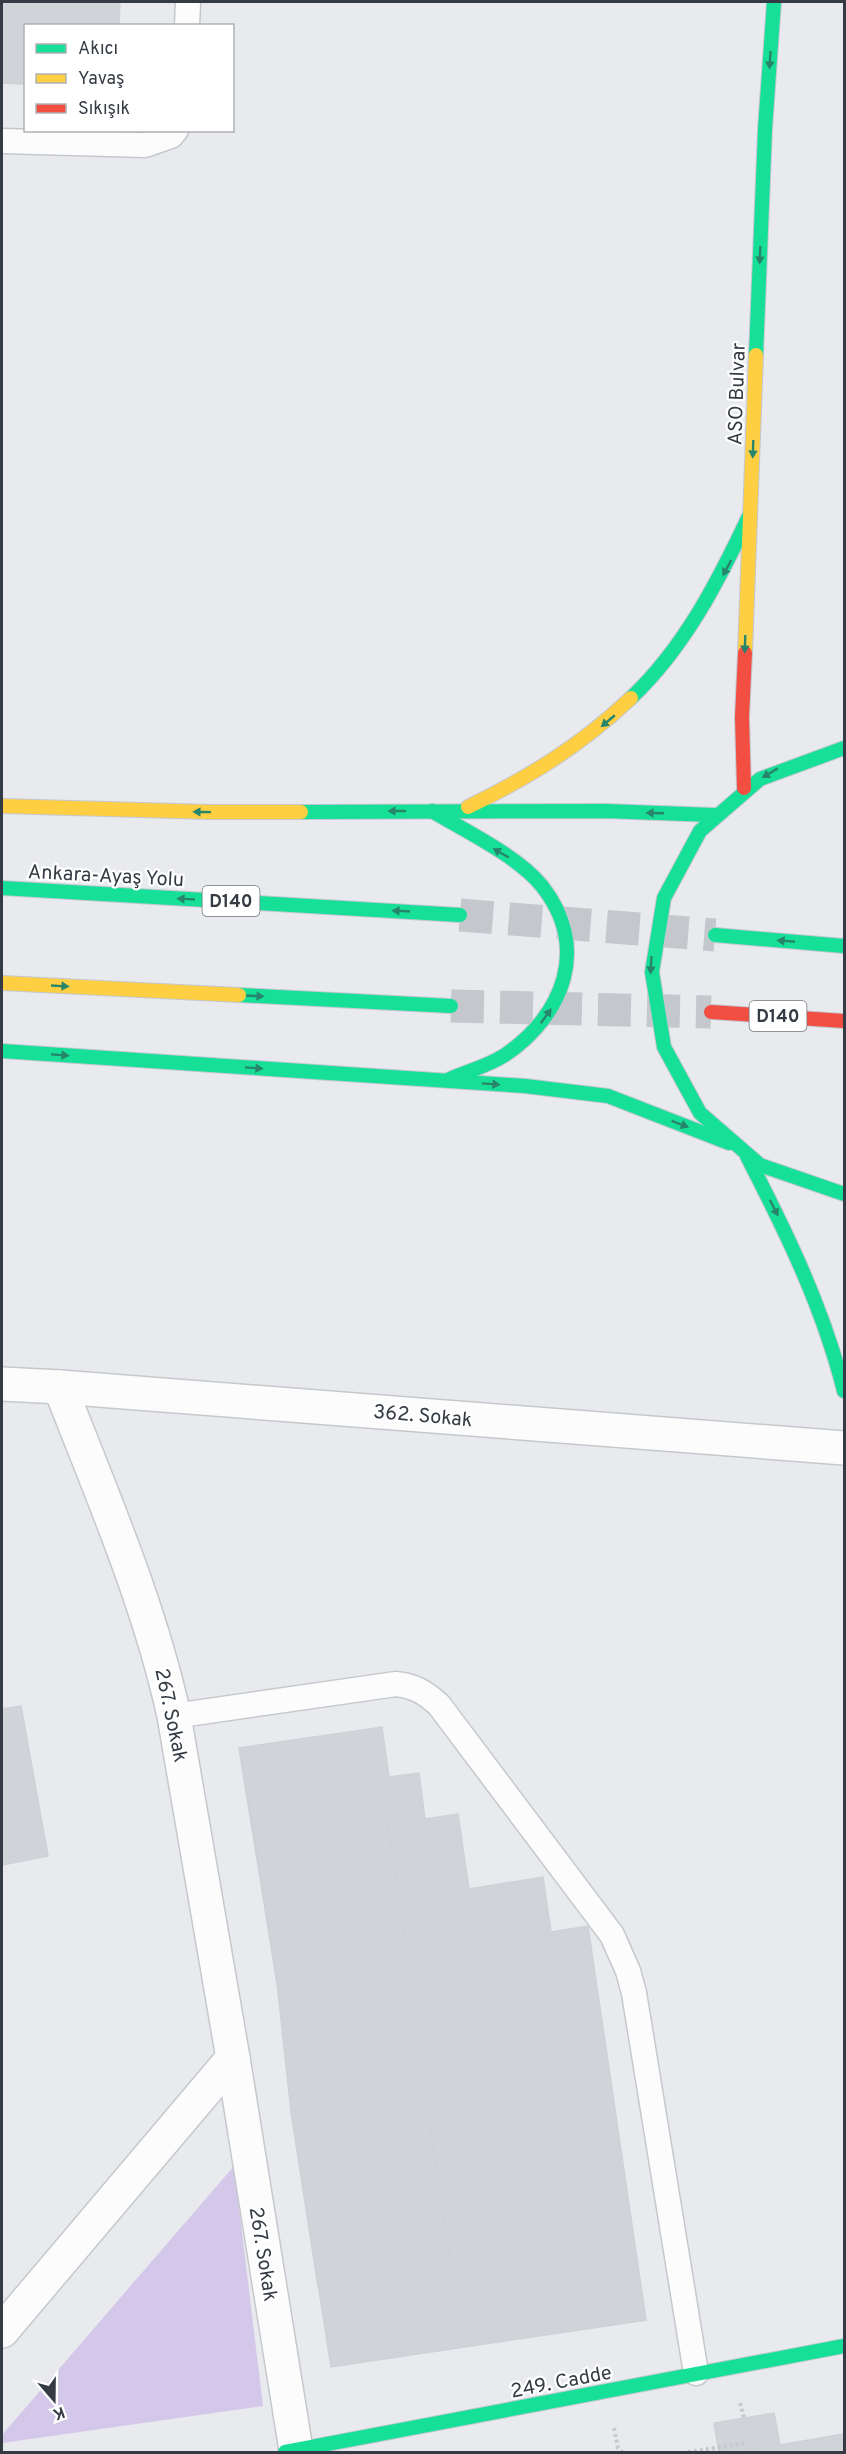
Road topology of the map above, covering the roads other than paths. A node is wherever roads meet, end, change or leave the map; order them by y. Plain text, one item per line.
1 (188, 2) edge
2 (774, 2) edge
3 (187, 24) edge
4 (174, 132) edge
5 (2, 141) edge
6 (750, 514) junction
7 (844, 748) edge
8 (744, 788) junction
9 (2, 806) edge
10 (432, 811) junction
11 (459, 811) junction
12 (713, 815) junction
13 (2, 888) edge
14 (460, 915) tunnel mouth
15 (715, 935) tunnel mouth
16 (844, 946) edge
17 (2, 983) edge
18 (451, 1006) tunnel mouth
19 (711, 1012) tunnel mouth
20 (844, 1021) edge
21 (2, 1051) edge
22 (446, 1081) junction
23 (729, 1143) junction
24 (747, 1156) junction
25 (844, 1194) edge
26 (2, 1384) edge
27 (60, 1387) junction
28 (844, 1390) edge
29 (844, 1448) edge
30 (174, 1716) junction
31 (233, 2058) junction
32 (2, 2331) edge
33 (844, 2346) edge
34 (696, 2373) junction
35 (290, 2451) edge

1 - 3 lane
2 -> 6 main road, ASO Bulvar
4 - 5 lane
6 -> 8 main road, ASO Bulvar
6 -> 11 main road
7 -> 8 main road
8 - 12 main road
10 -> 9 main road
10 - 11 main road
22 -> 10 main road
12 -> 11 main road
12 -> 23 main road
14 -> 13 main road, Ankara-Ayaş Yolu / D140
16 -> 15 main road
17 -> 18 main road
19 - 20 main road, D140
21 -> 22 main road
22 -> 23 main road
23 - 24 main road
24 - 25 main road
24 -> 28 main road
26 - 27 street, 362. Sokak
27 - 29 street, 362. Sokak
27 - 30 street, 267. Sokak
30 - 31 street, 267. Sokak
30 - 34 lane
31 - 32 street
31 - 35 street, 267. Sokak
33 - 34 main road, 249. Cadde
34 - 35 main road, 249. Cadde

